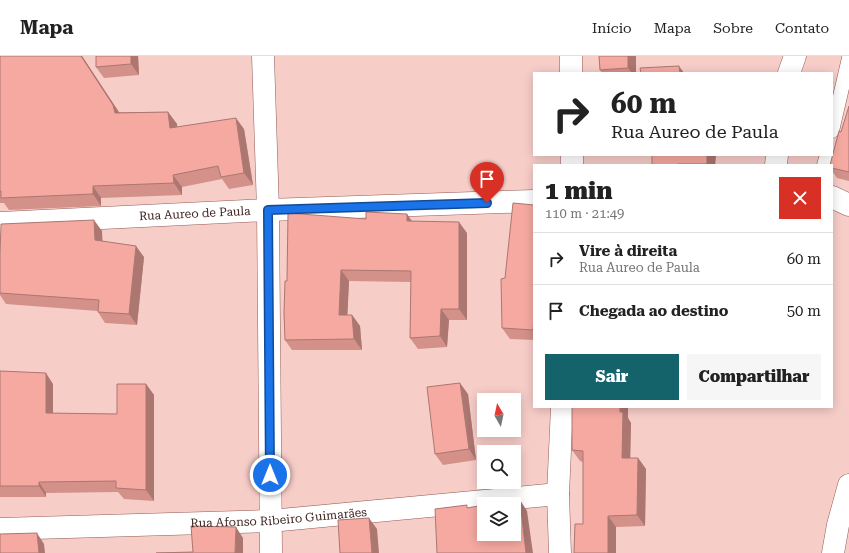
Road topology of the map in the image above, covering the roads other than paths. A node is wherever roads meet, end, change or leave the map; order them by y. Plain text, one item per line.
1 (263, 56) edge
2 (571, 56) edge
3 (795, 56) edge
4 (849, 58) edge
5 (571, 72) edge
6 (789, 72) edge
7 (833, 127) edge
8 (833, 197) edge
9 (533, 202) edge
10 (849, 205) edge
11 (268, 210) junction
12 (0, 223) edge
13 (562, 408) edge
14 (849, 485) edge
15 (558, 494) junction
16 (270, 521) junction
17 (0, 529) edge
18 (271, 553) edge
19 (560, 553) edge
20 (834, 553) edge

1 - 11 street
2 - 5 street
3 - 6 street
4 - 7 lane
8 - 10 street
9 - 11 street, Rua Aureo de Paula
11 - 12 street, Rua Aureo de Paula
11 - 16 street
13 - 15 street
14 - 20 street
15 - 16 street, Rua Afonso Ribeiro Guimarães
15 - 19 street
16 - 17 street, Rua Afonso Ribeiro Guimarães
16 - 18 street

